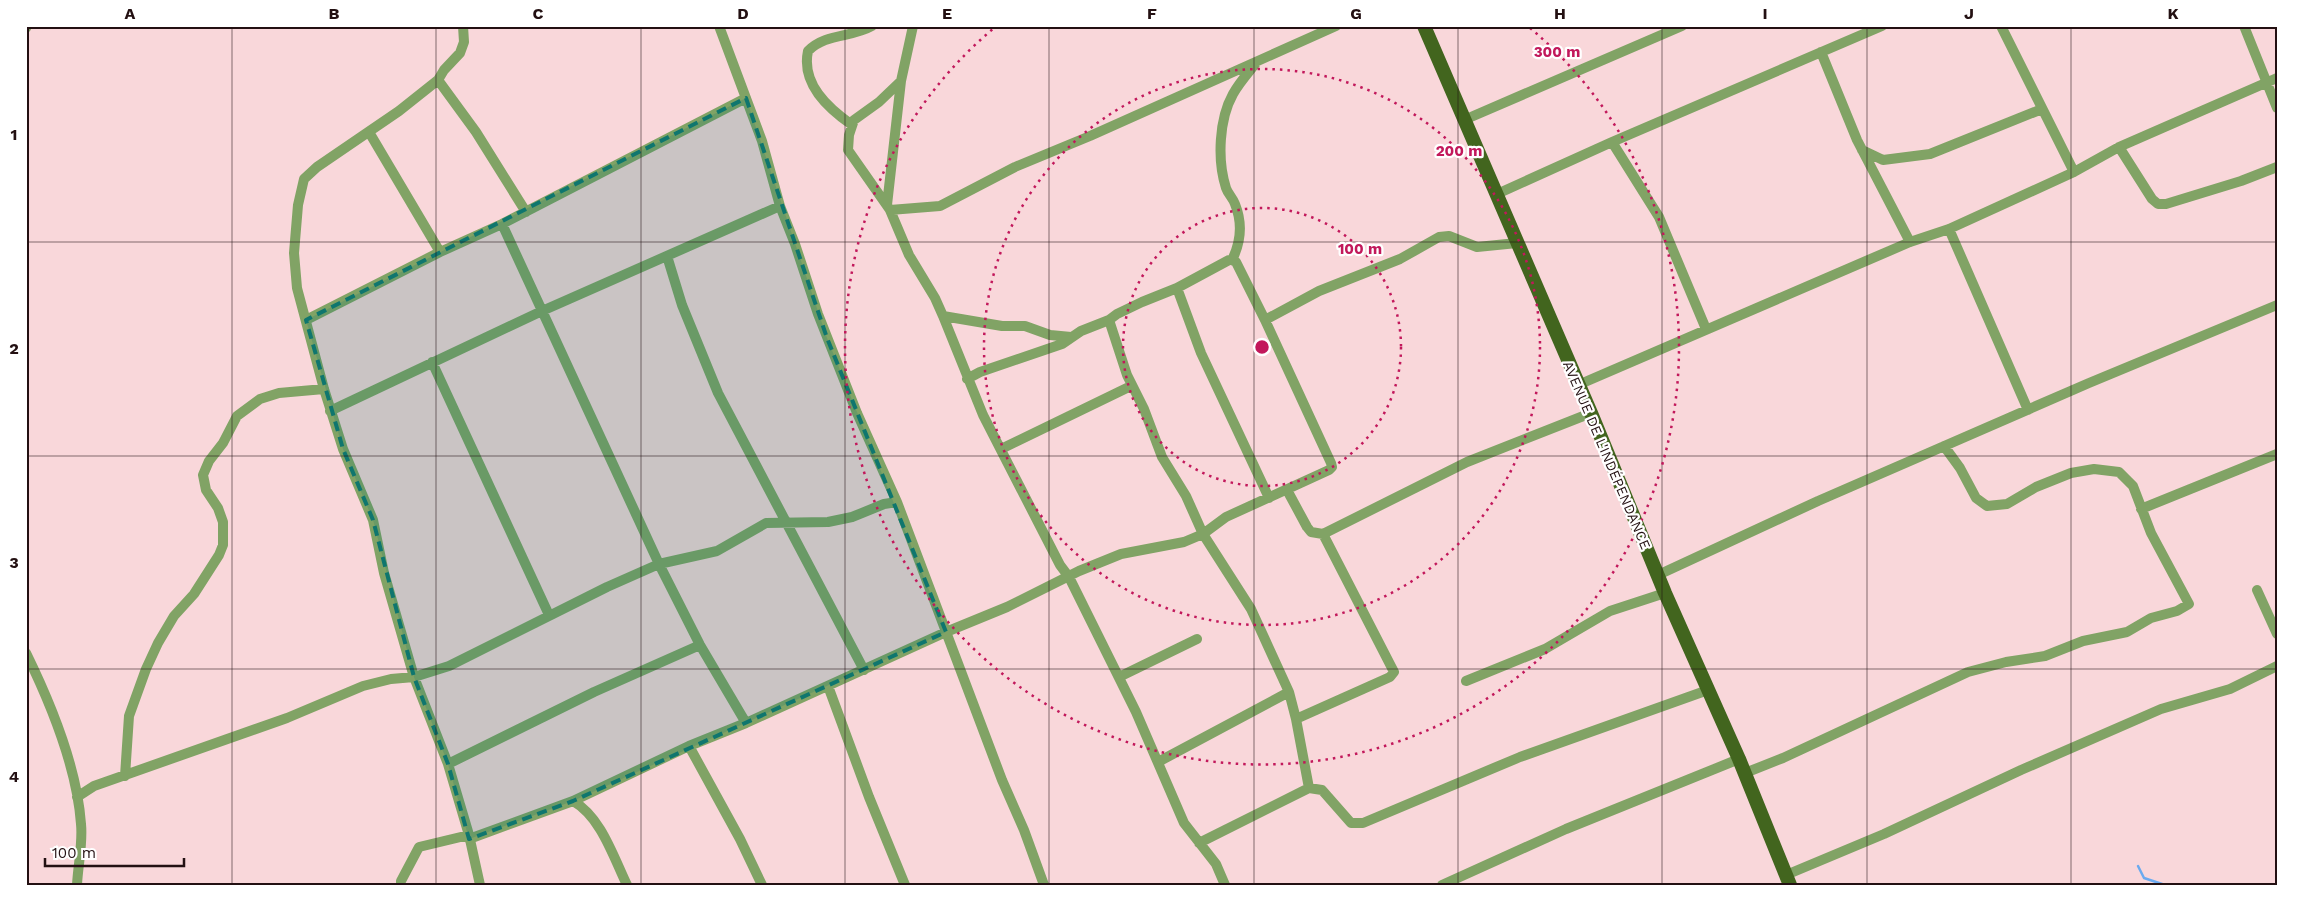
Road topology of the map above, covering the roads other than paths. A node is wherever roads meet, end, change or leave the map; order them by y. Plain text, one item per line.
1 (463, 26) edge
2 (719, 26) edge
3 (872, 26) edge
4 (913, 26) edge
5 (1336, 26) edge
6 (1424, 26) edge
7 (1682, 26) edge
8 (1882, 26) edge
9 (2001, 26) edge
10 (2244, 26) edge
11 (1821, 52) junction
12 (1256, 62) junction
13 (438, 80) junction
14 (2272, 80) edge
15 (901, 81) junction
16 (746, 98) junction
17 (2042, 108) junction
18 (2277, 108) edge
19 (1464, 120) junction
20 (852, 125) junction
21 (369, 132) junction
22 (1612, 142) junction
23 (2120, 147) junction
24 (1862, 150) junction
25 (2277, 167) edge
26 (2074, 172) junction
27 (890, 180) junction
28 (876, 189) junction
29 (1497, 194) junction
30 (780, 206) junction
31 (889, 207) junction
32 (526, 212) junction
33 (502, 224) junction
34 (1949, 229) junction
35 (1910, 242) junction
36 (1517, 243) junction
37 (440, 252) junction
38 (667, 256) junction
39 (1232, 260) junction
40 (1177, 288) junction
41 (2277, 305) edge
42 (542, 310) junction
43 (943, 316) junction
44 (306, 320) junction
45 (1109, 320) junction
46 (1265, 320) junction
47 (1706, 329) junction
48 (1071, 336) junction
49 (432, 362) junction
50 (967, 379) junction
51 (1578, 385) junction
52 (1131, 386) junction
53 (324, 389) junction
54 (2028, 410) junction
55 (330, 411) junction
56 (1591, 413) junction
57 (1944, 446) junction
58 (1000, 449) junction
59 (2277, 454) edge
60 (1287, 490) junction
61 (1268, 498) junction
62 (896, 502) junction
63 (2142, 509) junction
64 (785, 524) junction
65 (1203, 534) junction
66 (1323, 534) junction
67 (659, 564) junction
68 (1658, 575) junction
69 (1069, 577) junction
70 (2256, 590) dead end
71 (1665, 592) junction
72 (549, 615) junction
73 (946, 632) junction
74 (2277, 634) edge
75 (1196, 639) dead end
76 (700, 644) junction
77 (26, 653) edge
78 (2277, 666) edge
79 (864, 670) junction
80 (1119, 677) junction
81 (414, 678) junction
82 (1466, 681) dead end
83 (828, 686) junction
84 (1708, 690) junction
85 (1289, 692) junction
86 (1296, 719) junction
87 (746, 723) junction
88 (689, 746) junction
89 (1739, 759) junction
90 (1158, 762) junction
91 (448, 764) junction
92 (1745, 773) junction
93 (125, 776) junction
94 (1309, 788) junction
95 (77, 797) junction
96 (573, 801) junction
97 (469, 837) junction
98 (1199, 843) junction
99 (1788, 880) edge
100 (77, 885) edge
101 (402, 885) edge
102 (480, 885) edge
103 (627, 885) edge
104 (762, 885) edge
105 (905, 885) edge
106 (1044, 885) edge
107 (1226, 885) edge
108 (1442, 885) edge

1 - 13 street
2 - 16 street
3 - 20 street
4 - 15 street
5 - 12 street
6 - 19 main road, AVENUE DE L'INDÉPENDANCE
7 - 19 street
8 - 11 street
9 - 17 street
10 - 14 street
11 - 22 street
11 - 24 street
12 - 31 street
12 - 39 street
13 - 21 street
13 - 32 street
14 - 18 street
14 - 23 street
15 - 20 street
15 - 27 street
16 - 30 street
16 - 32 street
17 - 24 street
17 - 26 street
19 - 29 main road, AVENUE DE L'INDÉPENDANCE
20 - 28 street
21 - 37 street
21 - 44 street
22 - 29 street
22 - 47 street
23 - 25 street
23 - 26 street
24 - 35 street
26 - 34 street
27 - 28 street
27 - 31 street
28 - 31 street
29 - 36 main road, AVENUE DE L'INDÉPENDANCE
30 - 38 street
30 - 62 street
31 - 43 street
32 - 33 street
33 - 37 street
33 - 42 street
34 - 35 street
34 - 54 street
35 - 47 street
36 - 46 street
36 - 51 main road, AVENUE DE L'INDÉPENDANCE
37 - 44 street
38 - 42 street
38 - 64 street
39 - 40 street
39 - 46 street
40 - 45 street
40 - 61 street
41 - 54 street
42 - 49 street
42 - 67 street
43 - 48 street
43 - 50 street
44 - 53 street
45 - 48 street
45 - 52 street
46 - 60 street
47 - 51 street
48 - 50 street
49 - 55 street
49 - 72 street
50 - 58 street
51 - 56 main road, AVENUE DE L'INDÉPENDANCE
52 - 58 street
52 - 65 street
53 - 55 street
53 - 93 street
54 - 57 street
55 - 81 street
56 - 66 street
56 - 68 main road, AVENUE DE L'INDÉPENDANCE
57 - 63 street
57 - 68 street
58 - 69 street
59 - 63 street
60 - 61 street
60 - 66 street
61 - 65 street
62 - 64 street
62 - 73 street
63 - 92 street
64 - 67 street
64 - 79 street
65 - 69 street
65 - 85 street
66 - 86 street
67 - 72 street
67 - 76 street
68 - 71 main road, AVENUE DE L'INDÉPENDANCE
69 - 73 street
69 - 80 street
70 - 74 street
71 - 82 street
71 - 84 main road, AVENUE DE L'INDÉPENDANCE
72 - 81 street
73 - 79 street
73 - 106 street
75 - 80 street
76 - 87 street
76 - 91 street
77 - 95 street
78 - 99 street
79 - 83 street
80 - 90 street
81 - 91 street
81 - 93 street
83 - 87 street
83 - 105 street
84 - 89 main road, AVENUE DE L'INDÉPENDANCE
84 - 94 street
85 - 86 street
85 - 90 street
86 - 94 street
87 - 88 street
88 - 96 street
88 - 104 street
89 - 92 main road, AVENUE DE L'INDÉPENDANCE
89 - 108 street
90 - 98 street
91 - 97 street
92 - 99 main road, AVENUE DE L'INDÉPENDANCE
93 - 95 street
94 - 98 street
95 - 100 street
96 - 97 street
96 - 103 street
97 - 101 street
97 - 102 street
98 - 107 street

